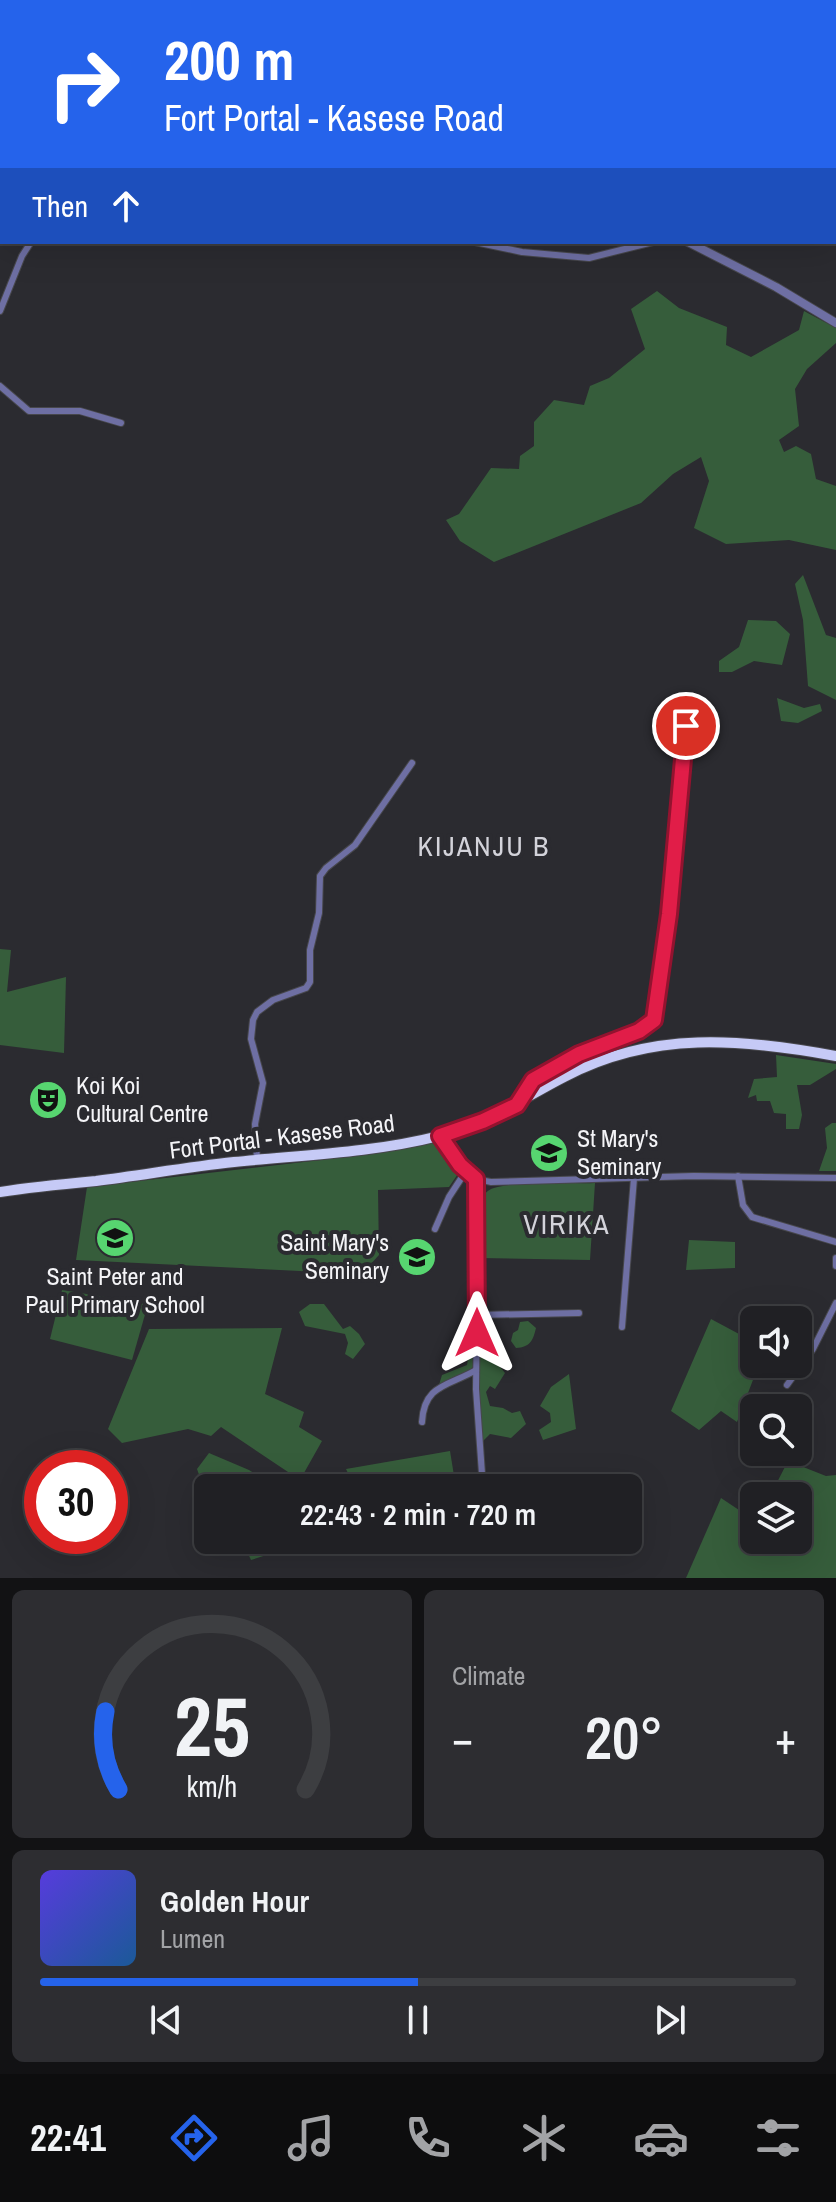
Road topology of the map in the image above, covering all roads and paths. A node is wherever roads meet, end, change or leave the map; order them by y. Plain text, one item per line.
1 (30, 244) edge
2 (486, 244) edge
3 (645, 244) edge
4 (692, 244) edge
5 (0, 311) edge
6 (836, 323) edge
7 (0, 386) edge
8 (121, 423) dead end
9 (686, 726) dead end
10 (412, 763) dead end
11 (836, 1056) edge
12 (517, 1105) junction
13 (440, 1136) junction
14 (257, 1160) junction
15 (466, 1171) junction
16 (738, 1176) junction
17 (634, 1178) junction
18 (836, 1178) edge
19 (476, 1179) junction
20 (0, 1192) edge
21 (435, 1229) dead end
22 (836, 1242) edge
23 (836, 1258) edge
24 (836, 1266) edge
25 (836, 1303) edge
26 (579, 1313) dead end
27 (477, 1315) junction
28 (622, 1327) dead end
29 (476, 1370) junction
30 (787, 1385) dead end
31 (422, 1422) dead end
32 (482, 1474) edge

1 - 5 street
2 - 3 street
4 - 6 street
7 - 8 street
9 - 12 street
10 - 14 street
11 - 12 highway, Fort Portal - Kasese Road
12 - 13 highway, Fort Portal - Kasese Road
13 - 14 highway, Fort Portal - Kasese Road
13 - 15 street
14 - 20 highway, Fort Portal - Kasese Road
15 - 19 street
15 - 21 street
16 - 17 street
16 - 18 street
16 - 22 street
17 - 19 street
17 - 28 street
19 - 27 street
23 - 24 street
25 - 30 street
26 - 27 street
27 - 29 street
29 - 31 street
29 - 32 street

